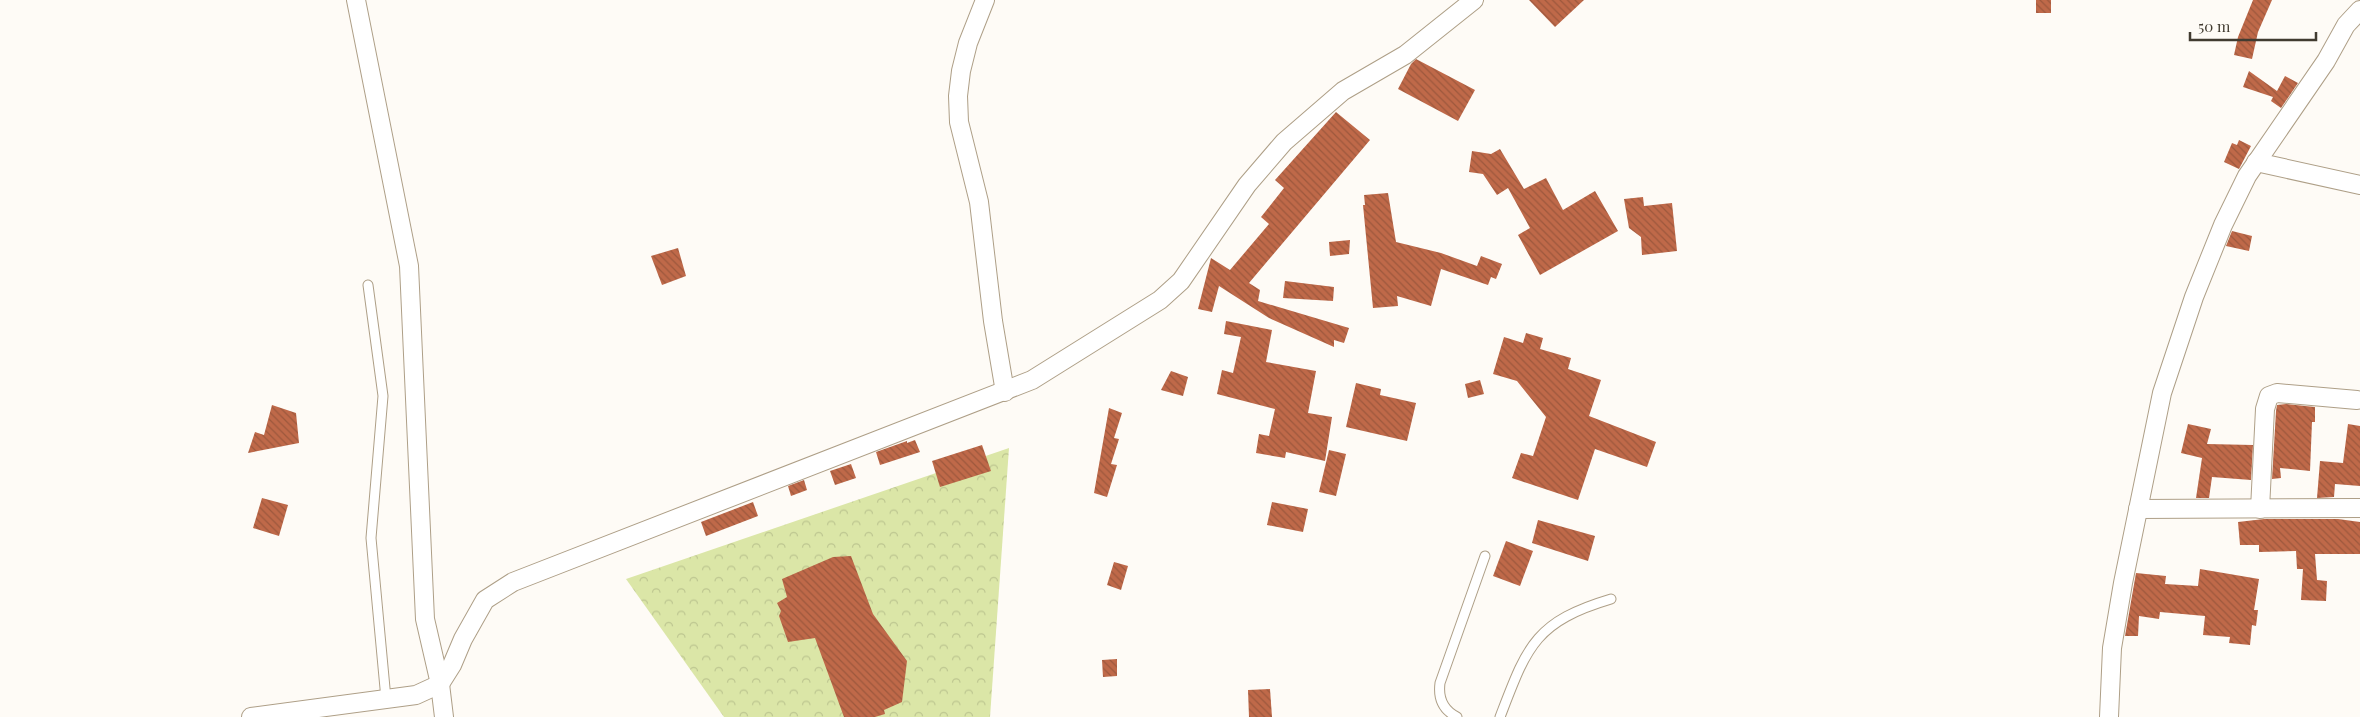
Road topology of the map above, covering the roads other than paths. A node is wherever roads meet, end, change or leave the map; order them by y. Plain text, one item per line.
1 (356, 0) edge
2 (985, 0) edge
3 (1474, 0) edge
4 (2360, 10) edge
5 (2256, 162) junction
6 (2360, 185) edge
7 (368, 285) dead end
8 (1005, 392) junction
9 (2357, 400) dead end
10 (2360, 508) edge
11 (2138, 509) junction
12 (2260, 509) junction
13 (1485, 556) dead end
14 (1611, 599) dead end
15 (440, 684) junction
16 (386, 699) junction
17 (251, 717) edge
18 (444, 717) edge
19 (1457, 717) edge
20 (1500, 717) edge
21 (2109, 717) edge

1 - 15 street
2 - 8 street
3 - 8 street
4 - 5 street
5 - 6 street
5 - 11 street
7 - 16 lane
8 - 15 street
9 - 12 street
10 - 12 street
11 - 12 street
11 - 21 street
13 - 19 lane
14 - 20 lane
15 - 16 street
15 - 18 street
16 - 17 street

